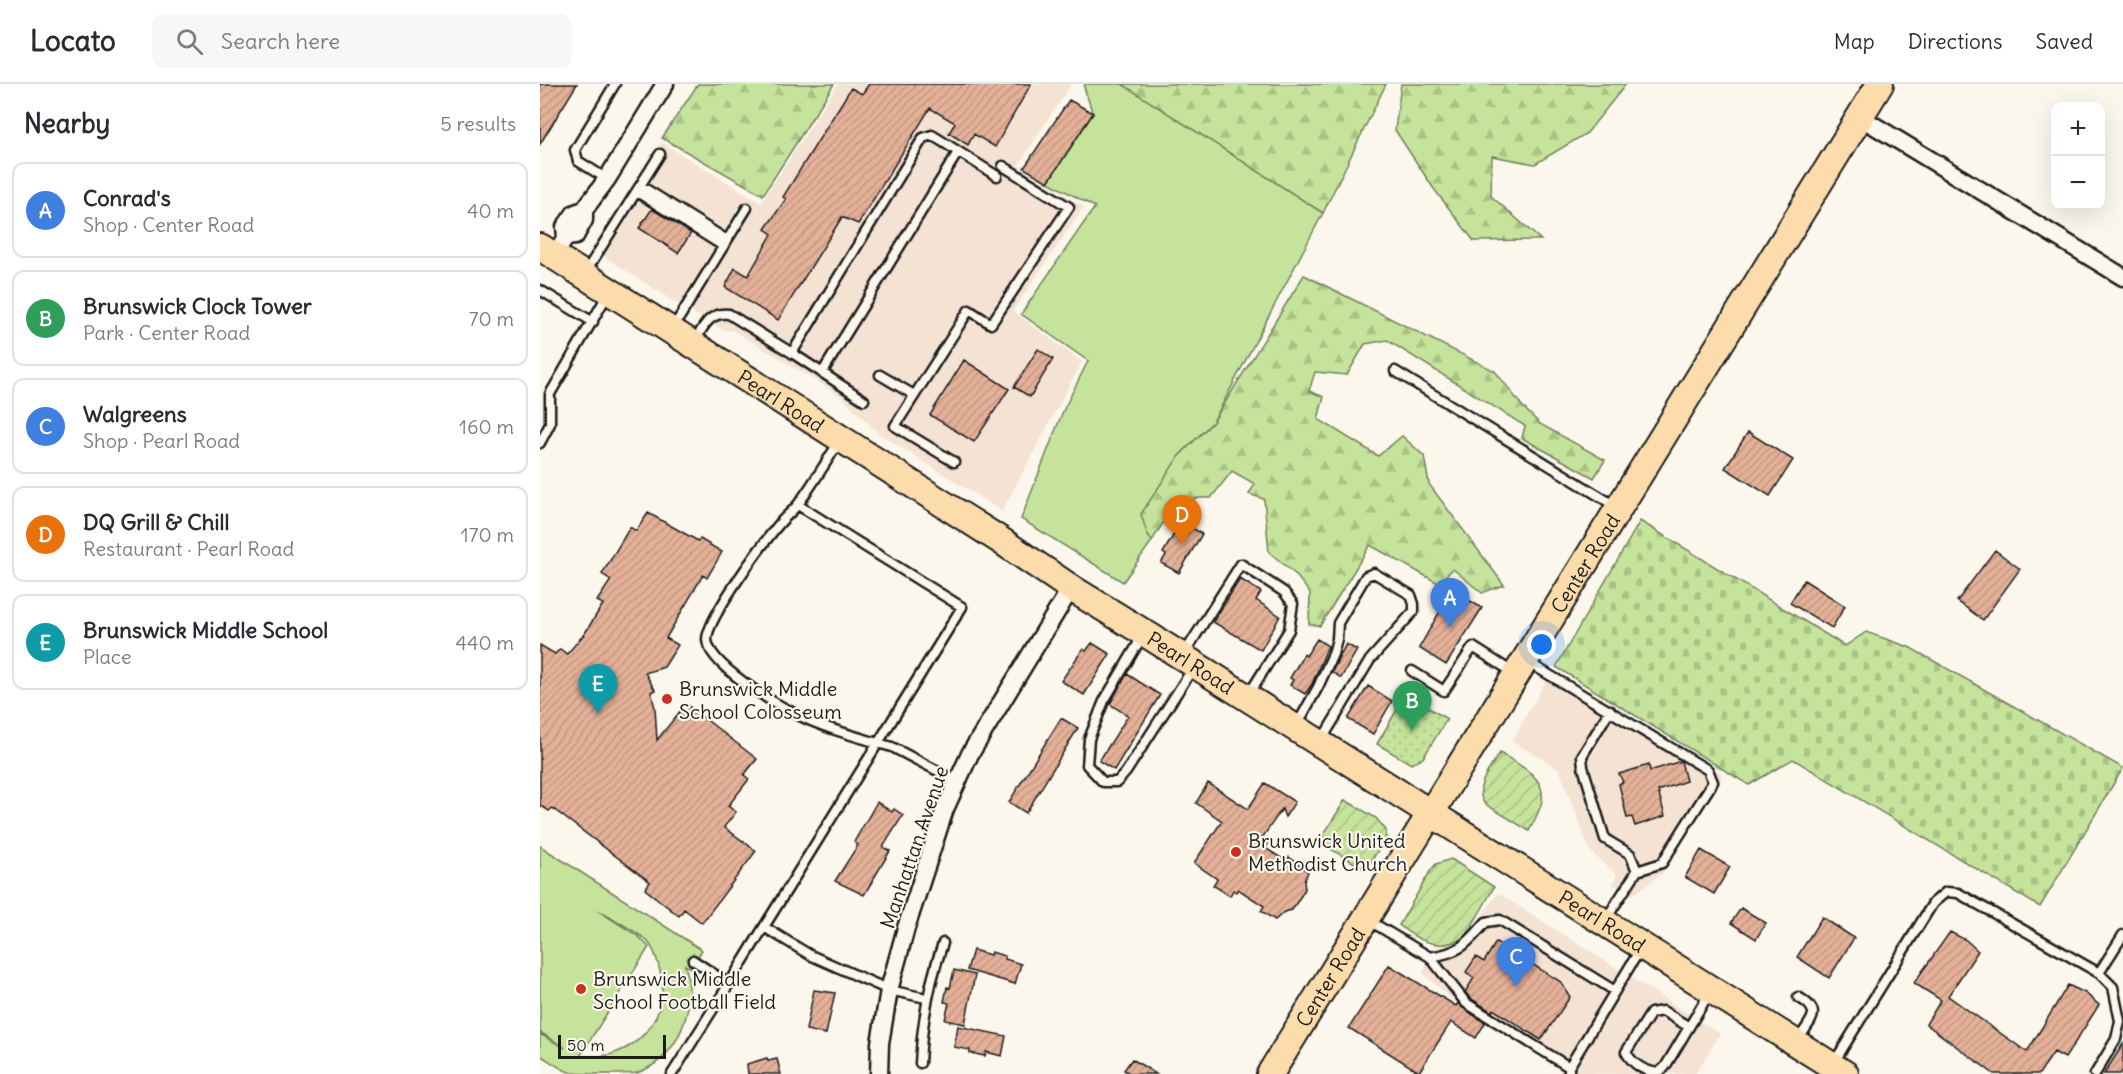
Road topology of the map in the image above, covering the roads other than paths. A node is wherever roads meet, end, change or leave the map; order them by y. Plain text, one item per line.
1 (615, 84) edge
2 (665, 84) edge
3 (1880, 84) edge
4 (1860, 117) junction
5 (958, 152) junction
6 (660, 154) dead end
7 (1003, 166) dead end
8 (996, 176) dead end
9 (607, 179) junction
10 (639, 189) junction
11 (747, 208) dead end
12 (725, 243) junction
13 (548, 248) edge
14 (584, 275) junction
15 (2123, 277) edge
16 (540, 290) edge
17 (610, 291) junction
18 (593, 322) junction
19 (671, 331) junction
20 (693, 345) junction
21 (792, 353) junction
22 (1395, 371) dead end
23 (822, 373) junction
24 (880, 375) dead end
25 (914, 395) junction
26 (864, 400) dead end
27 (842, 439) junction
28 (540, 443) edge
29 (954, 462) dead end
30 (798, 505) junction
31 (1619, 509) junction
32 (1071, 588) junction
33 (1144, 633) junction
34 (1189, 661) junction
35 (1522, 667) junction
36 (1412, 671) dead end
37 (1247, 697) junction
38 (1610, 710) junction
39 (1295, 728) junction
40 (878, 743) junction
41 (1319, 744) junction
42 (957, 781) junction
43 (1432, 813) junction
44 (1637, 871) junction
45 (1366, 919) junction
46 (1605, 921) junction
47 (764, 927) junction
48 (2123, 935) edge
49 (943, 943) dead end
50 (1643, 945) junction
51 (1430, 957) junction
52 (693, 960) dead end
53 (2099, 973) junction
54 (729, 984) junction
55 (1712, 989) junction
56 (889, 990) junction
57 (1614, 991) junction
58 (1798, 996) dead end
59 (926, 998) junction
60 (1689, 1027) junction
61 (1796, 1043) junction
62 (920, 1063) dead end
63 (1569, 1070) edge
64 (1839, 1070) edge
65 (672, 1074) edge
66 (879, 1074) edge
67 (1270, 1074) edge
68 (2095, 1074) edge

1 - 9 lane
2 - 9 street
3 - 4 main road, Center Road
4 - 15 street
4 - 31 main road, Center Road
5 - 8 lane
5 - 21 lane
5 - 23 lane
6 - 10 lane
7 - 25 lane
9 - 13 street
10 - 12 lane
10 - 14 lane
11 - 12 lane
12 - 19 lane
13 - 14 main road, Pearl Road
14 - 17 main road, Pearl Road
16 - 18 lane
17 - 18 lane
17 - 19 main road, Pearl Road
18 - 28 lane
19 - 20 main road, Pearl Road
20 - 21 lane
20 - 27 main road, Pearl Road
21 - 23 lane
22 - 31 lane
23 - 26 lane
24 - 25 lane
25 - 29 lane
27 - 30 lane
27 - 32 main road, Pearl Road
30 - 40 lane
30 - 40 lane
31 - 35 main road, Center Road
32 - 33 main road, Pearl Road
32 - 42 street, Manhattan Avenue
33 - 34 main road, Pearl Road
33 - 34 lane
34 - 37 main road, Pearl Road
34 - 37 lane
35 - 36 lane
35 - 38 lane
35 - 43 main road, Center Road
37 - 39 main road, Pearl Road
38 - 44 lane
38 - 44 lane
39 - 41 main road, Pearl Road
39 - 41 lane
40 - 42 lane
40 - 47 lane
41 - 43 main road, Pearl Road
42 - 56 street, Manhattan Avenue
43 - 45 main road, Center Road
43 - 46 main road, Pearl Road
44 - 46 lane
45 - 51 lane
45 - 67 main road, Center Road
46 - 50 main road, Pearl Road
47 - 54 lane
47 - 56 lane
48 - 53 lane
49 - 59 lane
50 - 55 main road, Pearl Road
50 - 57 lane
51 - 57 lane
51 - 63 lane
52 - 54 lane
53 - 64 lane
53 - 68 lane
54 - 65 lane
55 - 60 lane
55 - 61 main road, Pearl Road
56 - 59 lane
56 - 66 street, Manhattan Avenue
57 - 63 lane
58 - 61 lane
59 - 62 lane
60 - 60 lane
61 - 64 main road, Pearl Road

